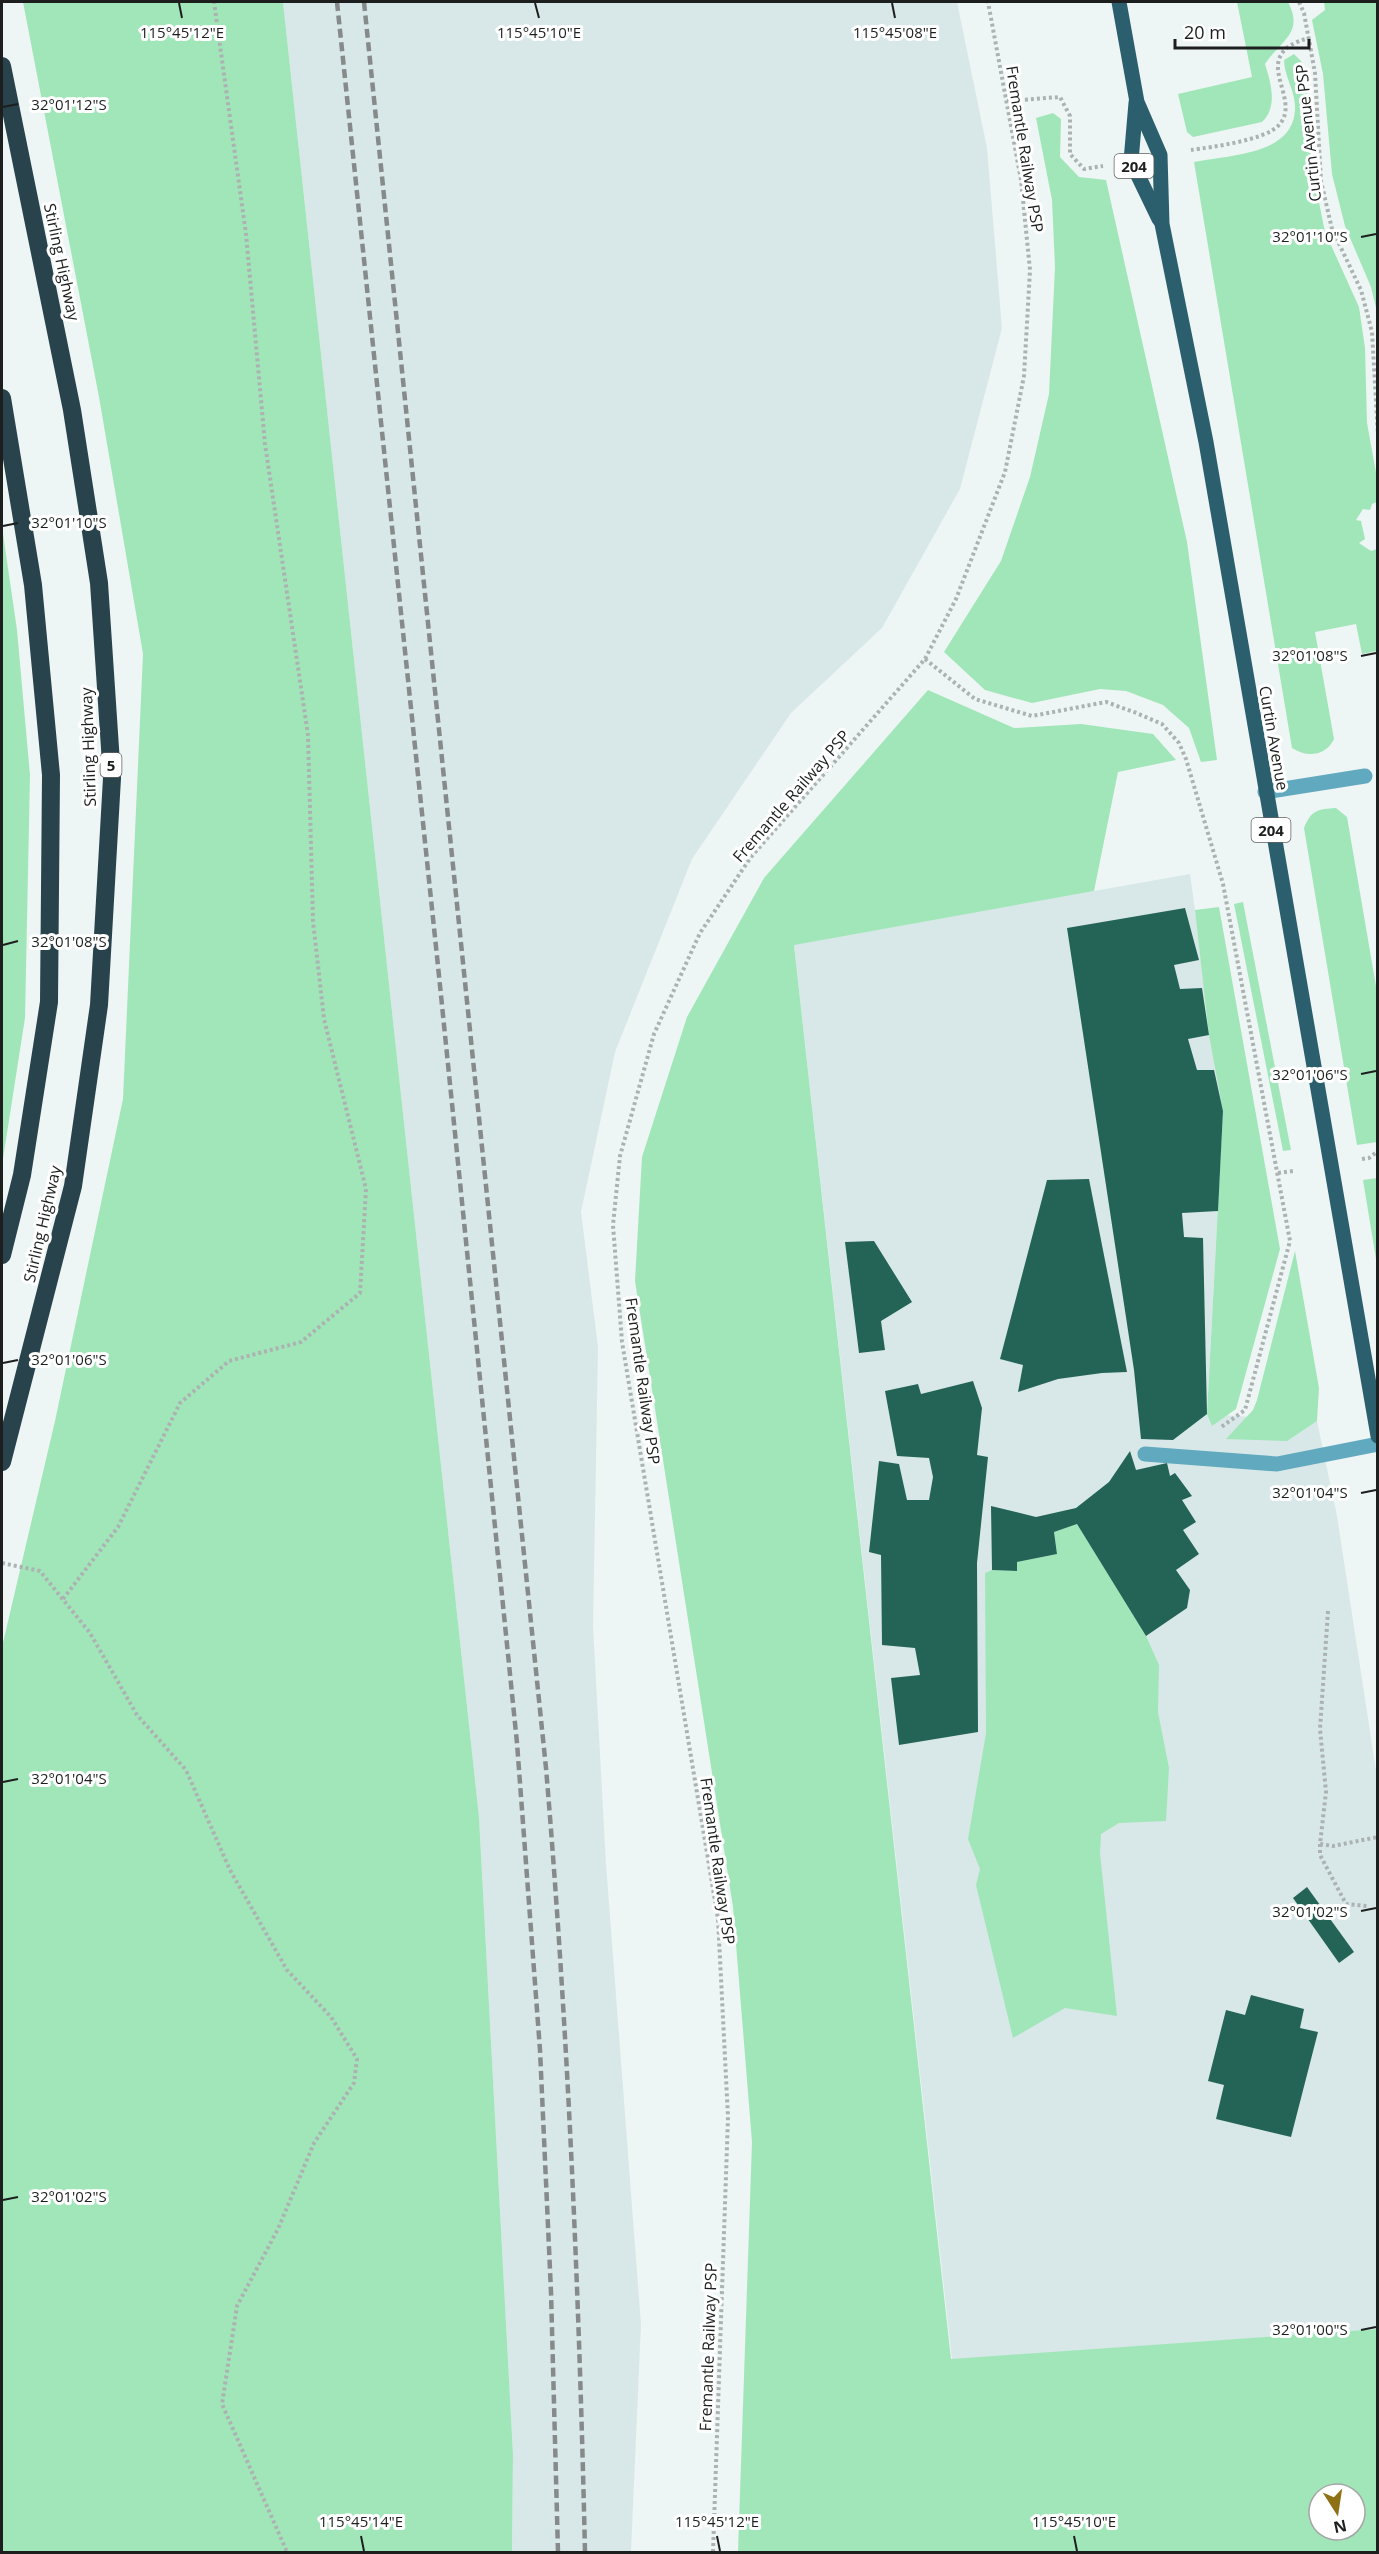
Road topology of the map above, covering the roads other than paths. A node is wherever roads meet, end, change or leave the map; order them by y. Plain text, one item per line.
1 (1119, 2) edge
2 (2, 66) edge
3 (1137, 102) junction
4 (1162, 224) junction
5 (2, 399) edge
6 (1365, 776) dead end
7 (1265, 792) junction
8 (2, 1255) edge
9 (1377, 1436) edge
10 (1377, 1444) edge
11 (1146, 1454) dead end
12 (2, 1462) edge

1 - 3 main road, Curtin Avenue / 204
2 - 12 highway, Stirling Highway / 5
3 - 4 main road, Curtin Avenue / 204
3 - 4 main road, Curtin Avenue / 204
4 - 7 main road, Curtin Avenue / 204
5 - 8 highway, Stirling Highway
6 - 7 lane
7 - 9 main road, Curtin Avenue / 204
10 - 11 lane

